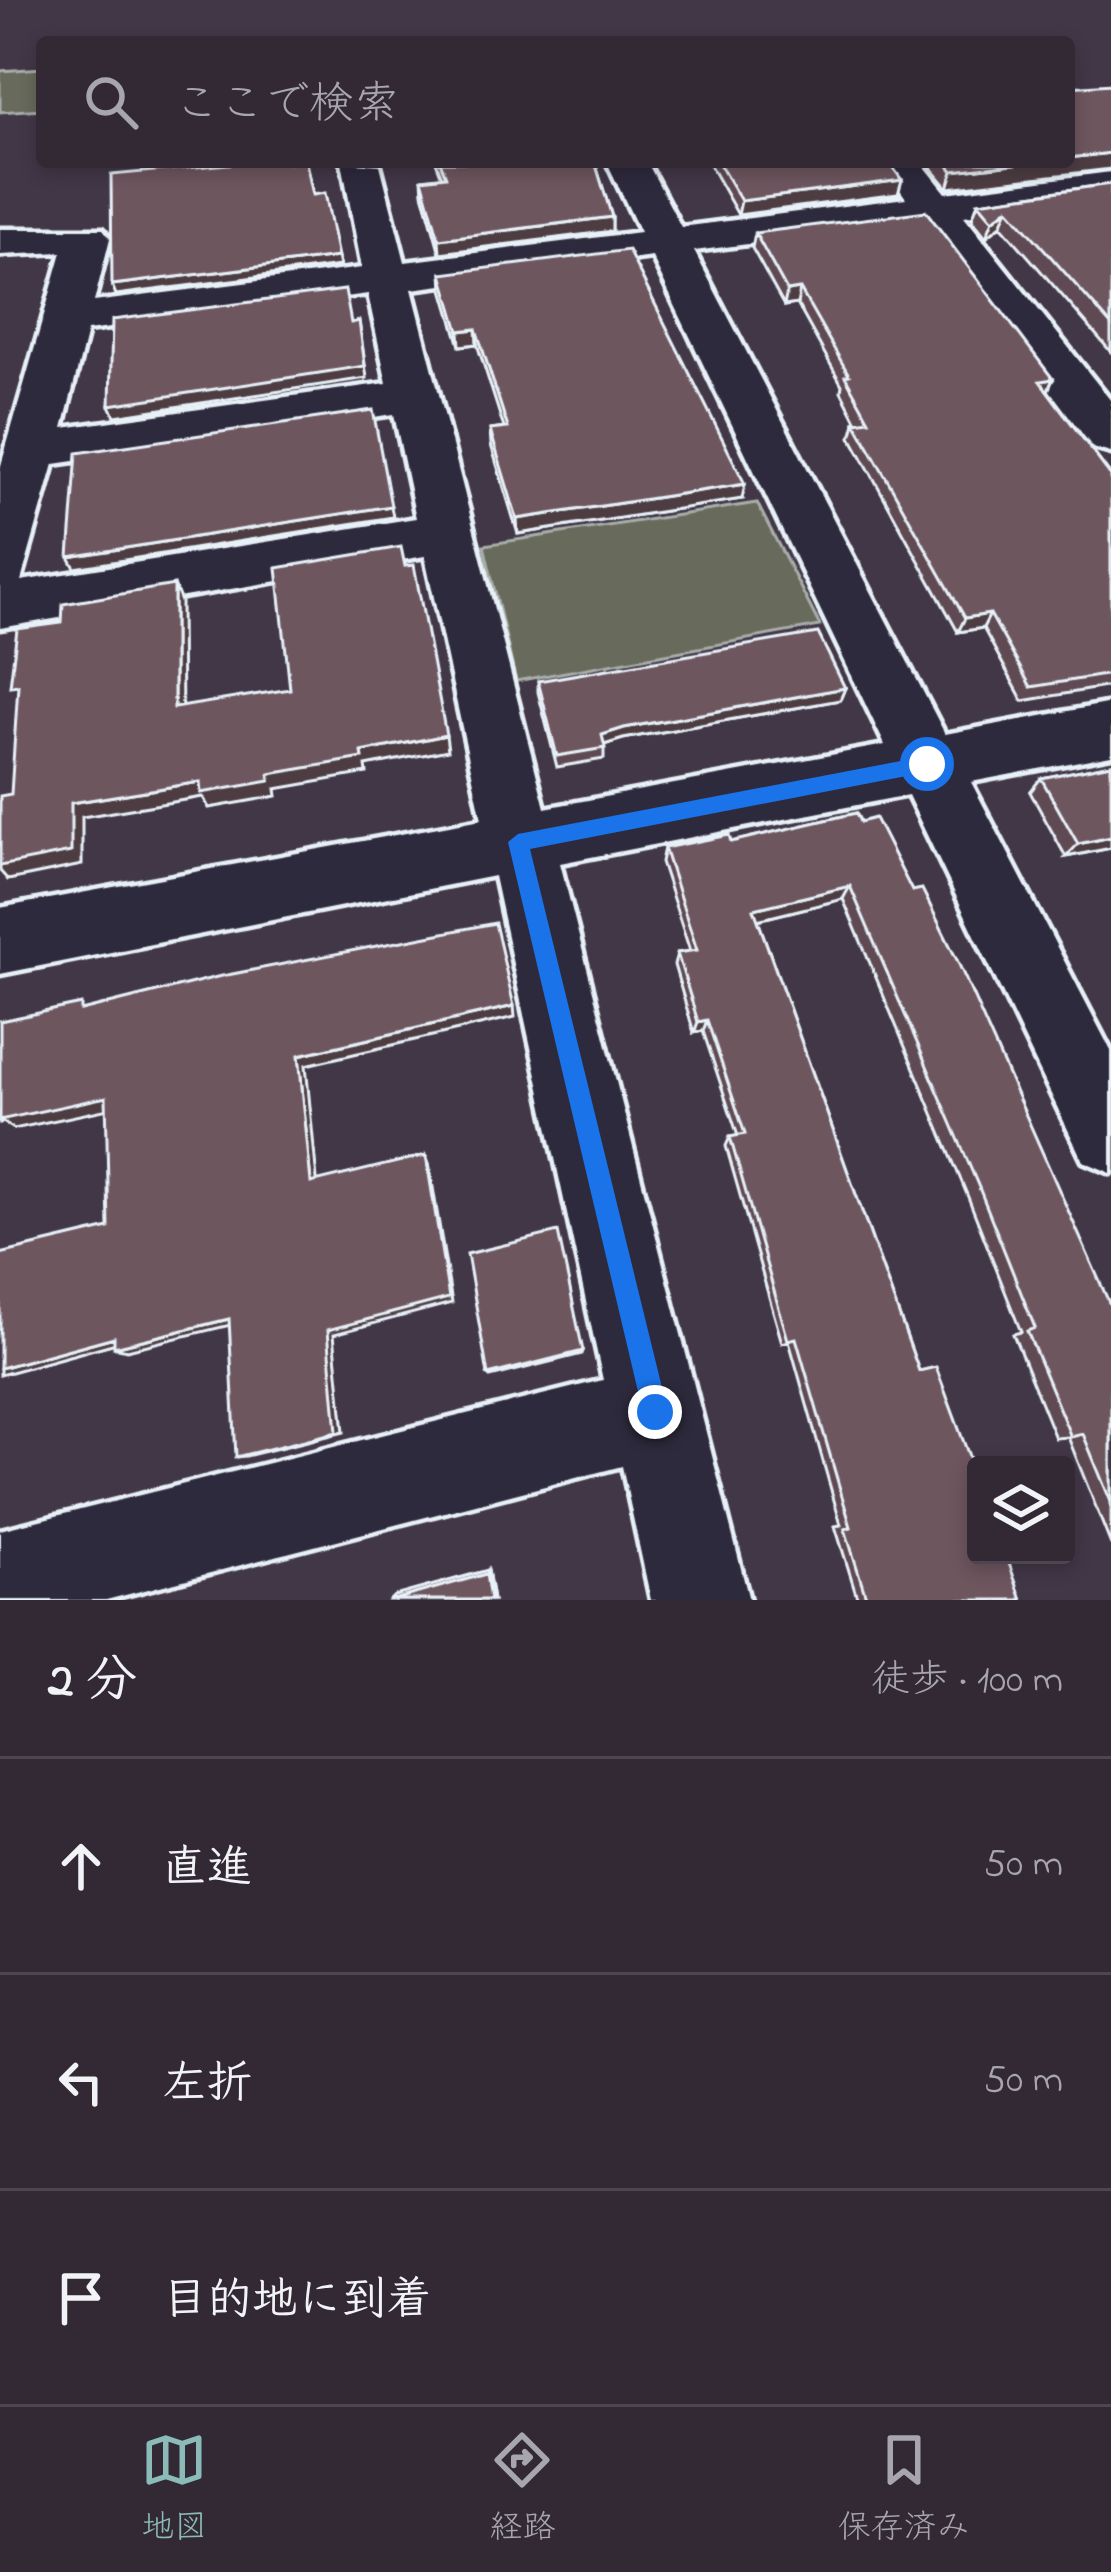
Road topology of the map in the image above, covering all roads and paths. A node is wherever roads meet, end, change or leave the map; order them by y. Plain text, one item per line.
1 (361, 168) edge
2 (630, 168) edge
3 (905, 168) edge
4 (1111, 184) edge
5 (934, 207) junction
6 (0, 242) edge
7 (667, 242) junction
8 (387, 278) junction
9 (66, 320) junction
10 (414, 395) junction
11 (1111, 436) edge
12 (31, 450) junction
13 (446, 533) junction
14 (0, 568) edge
15 (0, 606) edge
16 (1111, 729) edge
17 (927, 764) junction
18 (518, 842) junction
19 (0, 941) edge
20 (1111, 1133) edge
21 (655, 1412) junction
22 (0, 1579) edge
23 (700, 1600) edge

1 - 8 street
2 - 7 street
3 - 5 street
4 - 5 street
5 - 7 street
5 - 11 street
6 - 9 street
7 - 8 street
7 - 17 street
8 - 9 street
8 - 10 street
9 - 12 street
10 - 12 street
10 - 13 street
12 - 14 street
13 - 15 street
13 - 18 street
16 - 17 street
17 - 18 street
17 - 20 street
18 - 19 street
18 - 21 street
21 - 22 street
21 - 23 street

